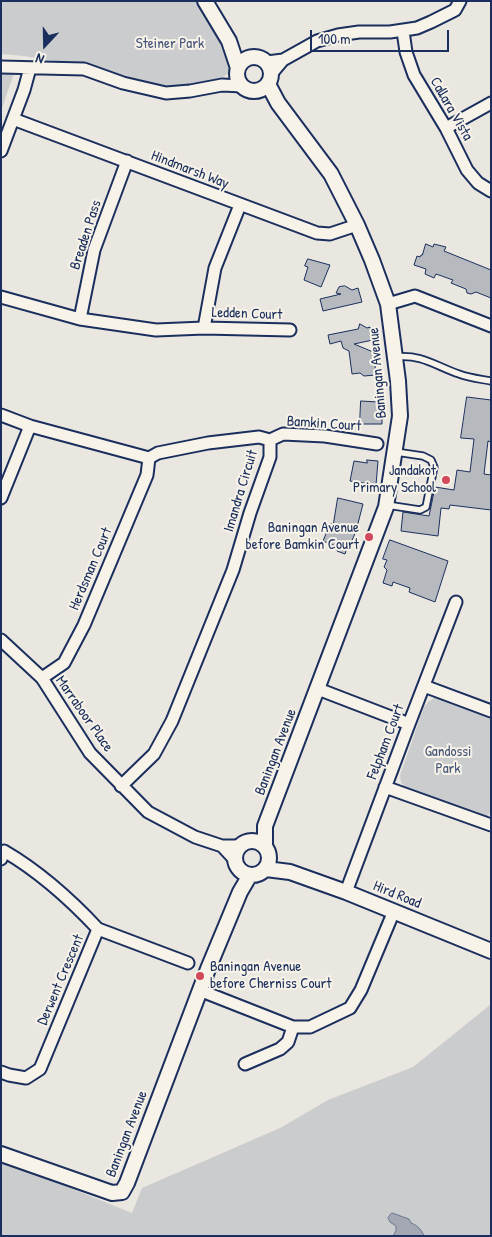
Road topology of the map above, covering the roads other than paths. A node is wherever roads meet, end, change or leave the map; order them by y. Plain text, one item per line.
1 (205, 1) edge
2 (460, 1) edge
3 (403, 31) junction
4 (230, 41) junction
5 (1, 67) edge
6 (30, 68) junction
7 (264, 73) junction
8 (239, 76) junction
9 (491, 102) edge
10 (13, 119) junction
11 (446, 128) junction
12 (1, 151) edge
13 (127, 161) junction
14 (491, 191) edge
15 (240, 205) junction
16 (357, 224) junction
17 (1, 297) edge
18 (388, 304) junction
19 (80, 320) junction
20 (491, 326) edge
21 (204, 328) junction
22 (290, 330) dead end
23 (395, 357) junction
24 (491, 381) edge
25 (1, 415) edge
26 (30, 426) junction
27 (270, 440) junction
28 (377, 444) dead end
29 (396, 452) junction
30 (149, 458) junction
31 (1, 498) edge
32 (387, 505) junction
33 (456, 602) dead end
34 (1, 640) edge
35 (42, 678) junction
36 (424, 686) junction
37 (318, 689) junction
38 (491, 711) edge
39 (409, 724) junction
40 (121, 786) junction
41 (385, 787) junction
42 (491, 825) edge
43 (265, 826) junction
44 (245, 844) junction
45 (222, 846) junction
46 (2, 851) edge
47 (267, 857) junction
48 (242, 869) junction
49 (346, 892) junction
50 (394, 911) junction
51 (98, 929) junction
52 (491, 951) edge
53 (188, 963) dead end
54 (199, 990) junction
55 (293, 1027) junction
56 (245, 1064) dead end
57 (1, 1072) edge
58 (5, 1153) edge

1 - 4 street, Baningan Avenue
2 - 3 street
3 - 7 street
3 - 11 street, Callara Vista
4 - 7 street, Baningan Avenue
4 - 8 street, Baningan Avenue
5 - 6 street
6 - 8 street
6 - 10 street
7 - 8 street
7 - 8 street
7 - 16 street, Baningan Avenue
9 - 11 street
10 - 12 street
10 - 13 street, Hindmarsh Way
11 - 14 street, Callara Vista
13 - 15 street, Hindmarsh Way
13 - 19 street, Breaden Pass
15 - 16 street, Hindmarsh Way
15 - 21 street
16 - 18 street, Baningan Avenue
17 - 19 street, Ledden Court
18 - 20 street
18 - 23 street, Baningan Avenue
19 - 21 street, Ledden Court
21 - 22 street, Ledden Court
23 - 24 lane
23 - 29 street, Baningan Avenue
25 - 26 street
26 - 30 street
26 - 31 street
27 - 28 street, Bamkin Court
27 - 30 street, Imandra Circuit
27 - 40 street, Imandra Circuit
29 - 32 street, Baningan Avenue
29 - 32 lane
30 - 35 street, Herdsman Court
32 - 37 street, Baningan Avenue
33 - 36 street, Felpham Court
34 - 35 street, Marraboor Place
35 - 40 street, Marraboor Place
36 - 38 street
36 - 39 street, Felpham Court
37 - 39 street
37 - 43 street, Baningan Avenue
39 - 41 street, Felpham Court
40 - 45 street, Marraboor Place
41 - 42 street
41 - 49 street, Felpham Court
43 - 44 street, Baningan Avenue
43 - 47 street, Baningan Avenue
44 - 45 street, Marraboor Place
44 - 47 street
44 - 48 street
45 - 48 street, Marraboor Place
46 - 51 street, Derwent Crescent
47 - 48 street
47 - 49 street, Hird Road
48 - 54 street, Baningan Avenue
49 - 50 street, Hird Road
50 - 52 street, Hird Road
50 - 55 street
51 - 53 street
51 - 57 street, Derwent Crescent
54 - 55 street
54 - 58 street, Baningan Avenue
55 - 56 street

